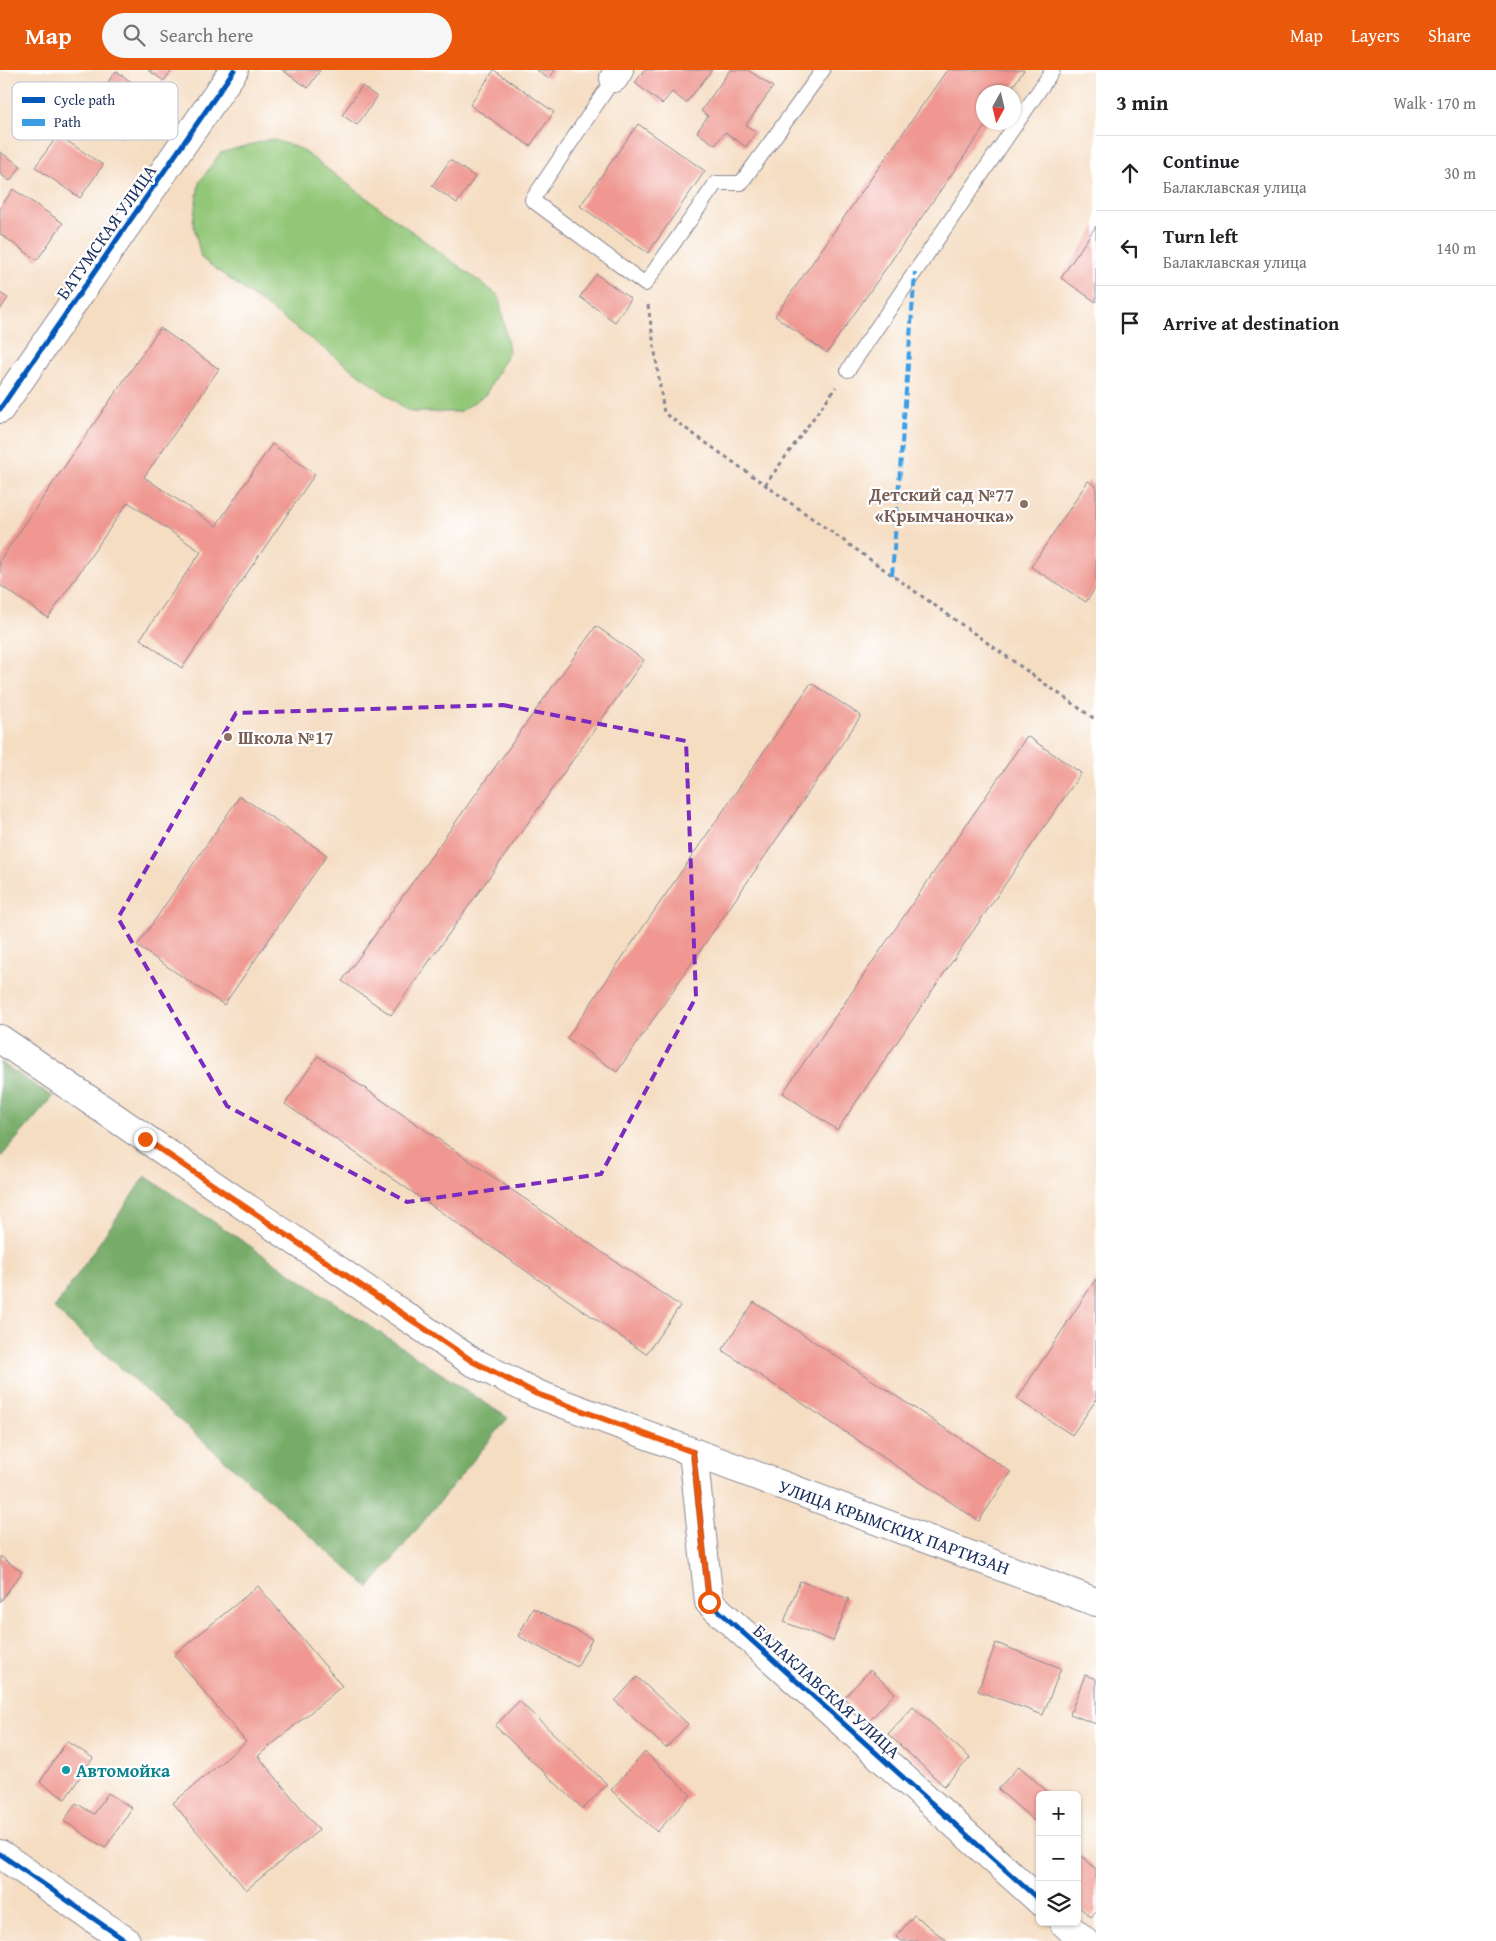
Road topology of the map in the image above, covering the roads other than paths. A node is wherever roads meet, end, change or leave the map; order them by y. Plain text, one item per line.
1 (234, 70) edge
2 (823, 70) edge
3 (1053, 70) edge
4 (616, 74) edge
5 (848, 370) road end
6 (0, 410) edge
7 (0, 1039) edge
8 (693, 1452) junction
9 (1096, 1602) edge
10 (0, 1854) edge
11 (1036, 1897) edge
12 (1067, 1926) edge
13 (126, 1941) edge
14 (1084, 1941) edge

1 - 6 main road, БАТУМСКАЯ УЛИЦА
2 - 4 lane
3 - 5 lane
7 - 8 main road
8 - 9 main road, УЛИЦА КРЫМСКИХ ПАРТИЗАН
8 - 11 main road, БАЛАКЛАВСКАЯ УЛИЦА
10 - 13 main road
12 - 14 main road

